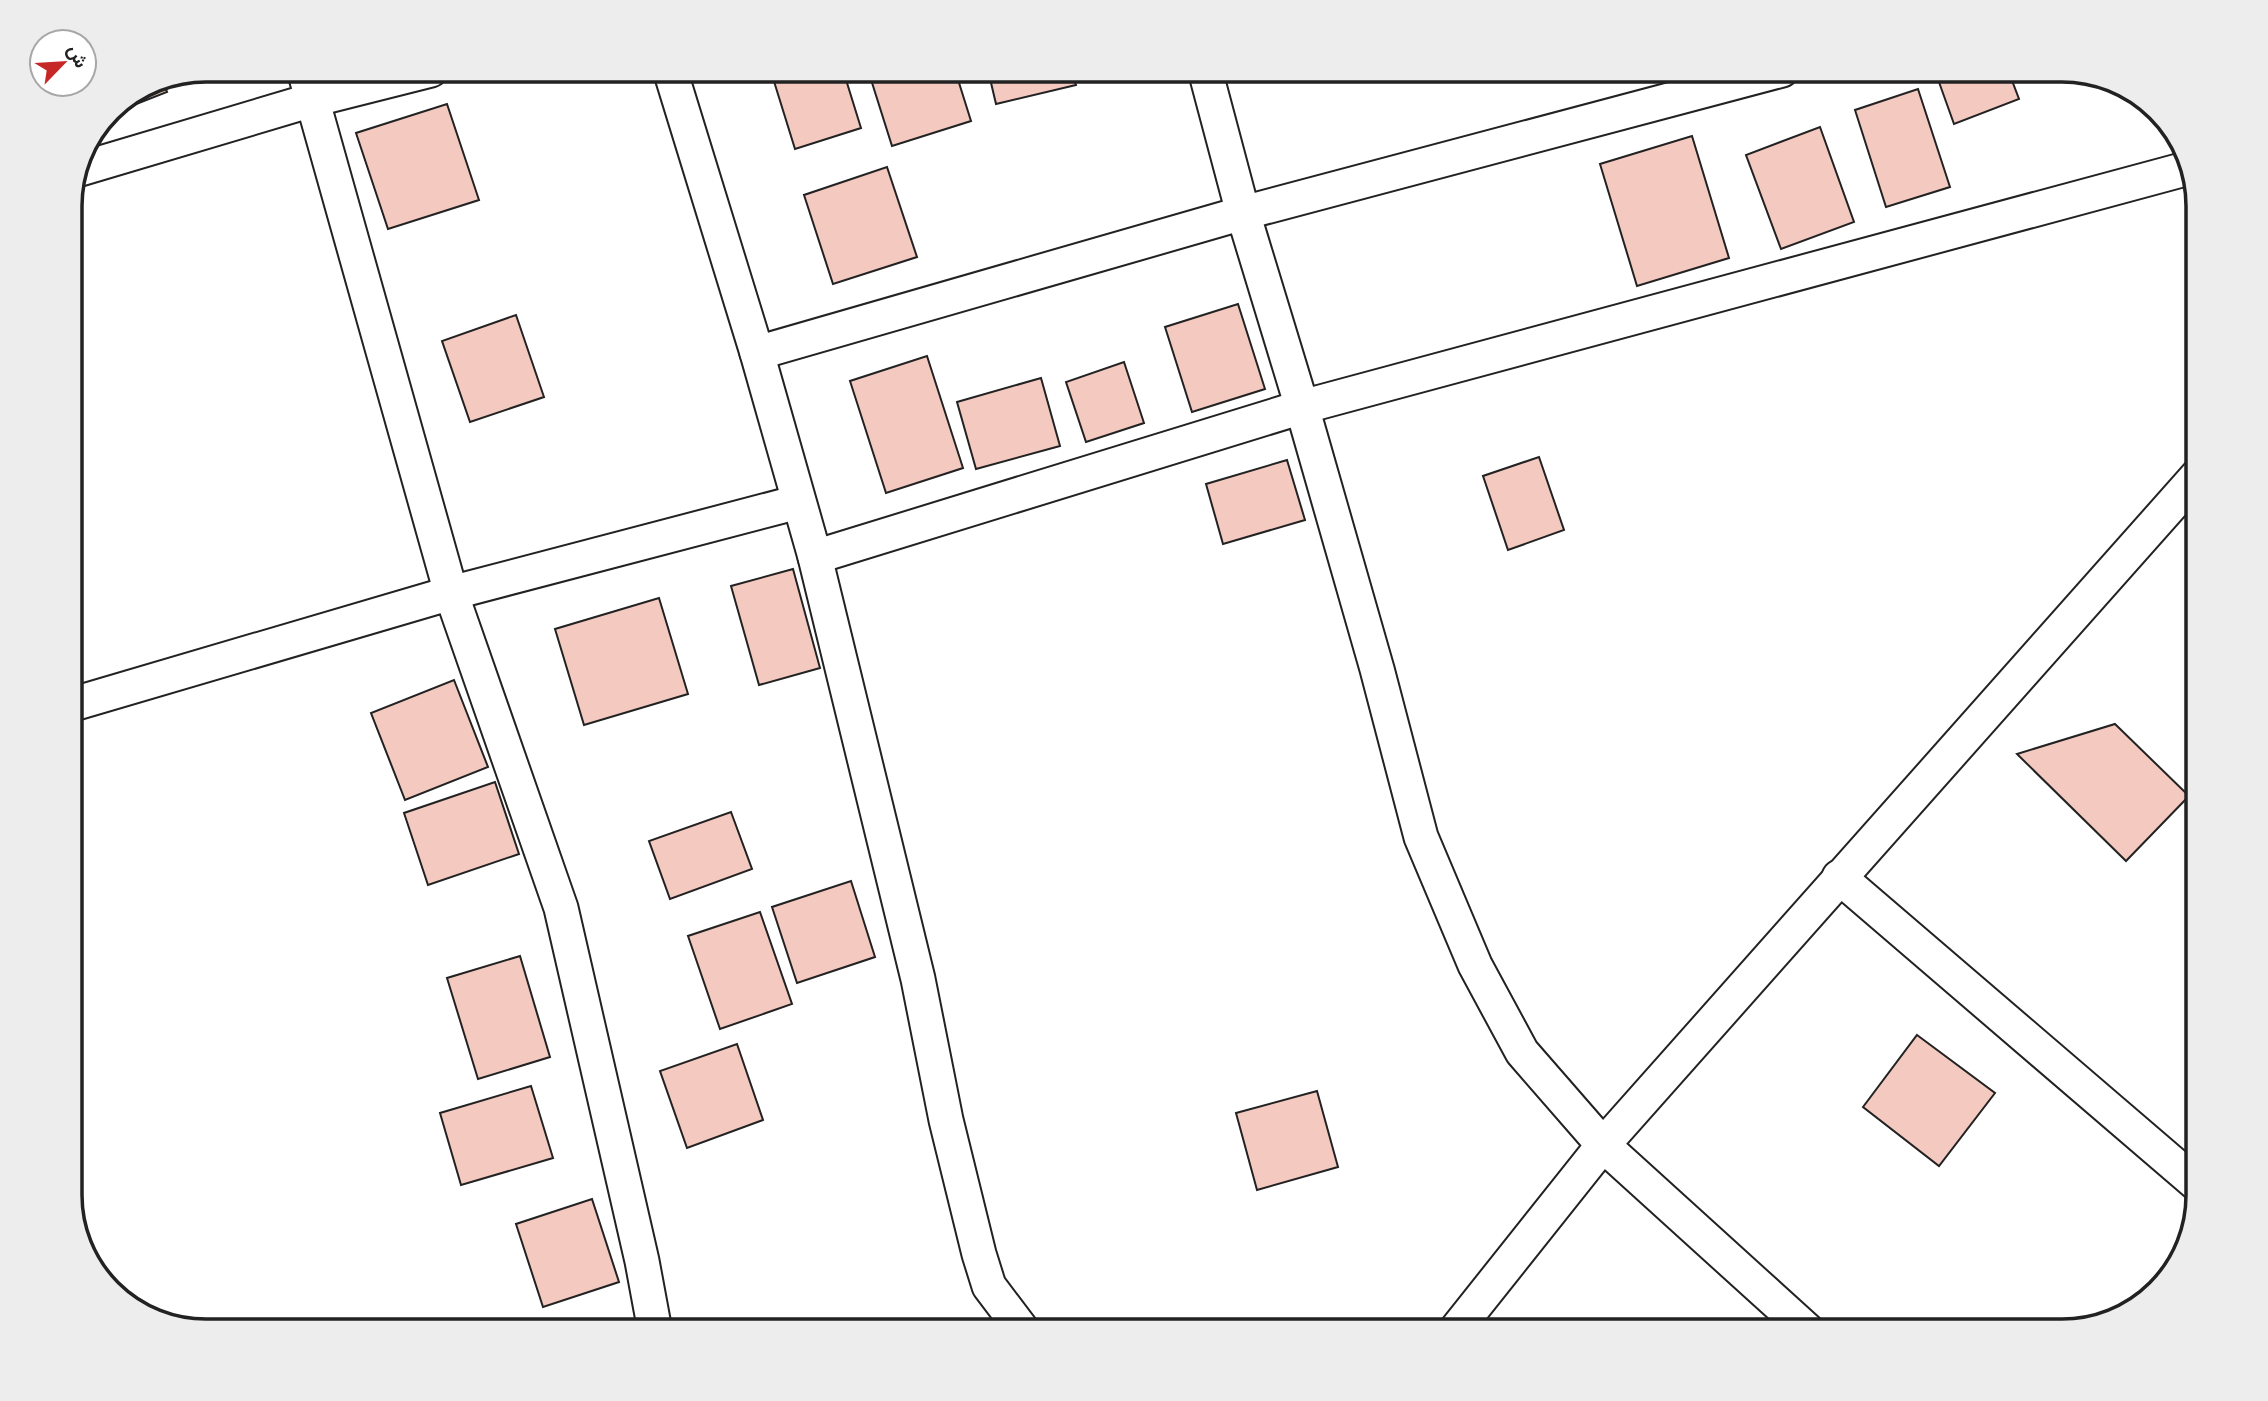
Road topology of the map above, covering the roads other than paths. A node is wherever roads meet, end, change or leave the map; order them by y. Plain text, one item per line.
1 (1208, 82) edge
2 (1736, 82) edge
3 (674, 83) edge
4 (308, 85) edge
5 (89, 165) edge
6 (2180, 170) edge
7 (1242, 213) junction
8 (758, 353) junction
9 (1302, 407) junction
10 (2185, 489) edge
11 (798, 502) junction
12 (815, 557) junction
13 (451, 593) junction
14 (83, 701) edge
15 (1839, 877) junction
16 (1603, 1145) junction
17 (2186, 1175) edge
18 (653, 1319) edge
19 (1013, 1319) edge
20 (1465, 1319) edge
21 (1794, 1319) edge

1 - 7 street
2 - 7 street
3 - 8 street
4 - 5 street
4 - 13 street
6 - 9 street
7 - 8 street
7 - 9 street
8 - 11 street
9 - 12 street
9 - 16 street
10 - 15 street
11 - 12 street
11 - 13 street
12 - 19 street
13 - 14 street
13 - 18 street
15 - 16 street
15 - 17 street
16 - 20 street
16 - 21 street

